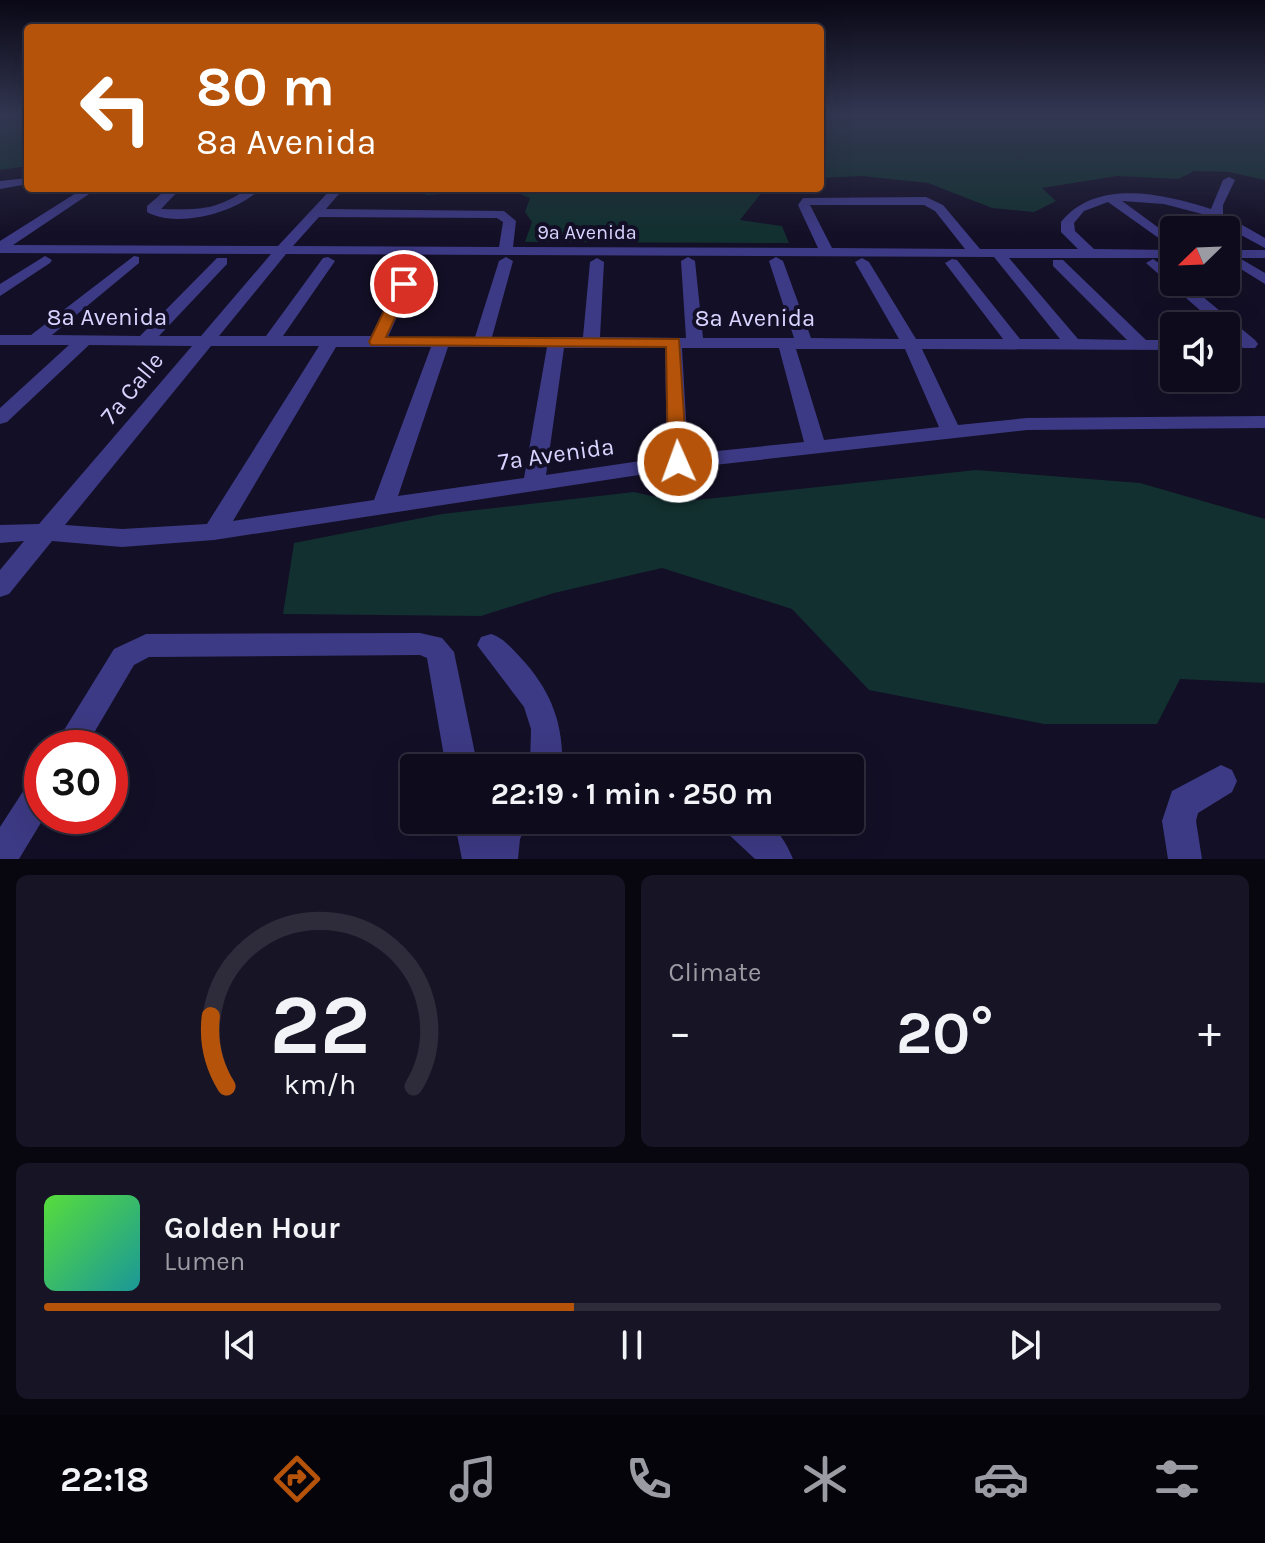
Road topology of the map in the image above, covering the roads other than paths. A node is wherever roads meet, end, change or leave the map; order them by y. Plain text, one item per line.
1 (1229, 180) dead end
2 (23, 182) edge
3 (0, 185) edge
4 (86, 192) edge
5 (170, 192) edge
6 (250, 192) edge
7 (334, 192) edge
8 (0, 193) edge
9 (1110, 198) junction
10 (315, 213) junction
11 (1217, 215) junction
12 (1160, 235) edge
13 (1265, 244) edge
14 (0, 248) edge
15 (281, 251) junction
16 (827, 252) junction
17 (976, 253) junction
18 (998, 253) junction
19 (1090, 253) junction
20 (1160, 254) edge
21 (1240, 254) edge
22 (1265, 254) edge
23 (506, 256) junction
24 (45, 260) dead end
25 (134, 260) dead end
26 (222, 261) dead end
27 (328, 261) dead end
28 (415, 261) dead end
29 (688, 261) dead end
30 (776, 261) dead end
31 (597, 262) dead end
32 (862, 262) dead end
33 (952, 263) dead end
34 (1058, 263) dead end
35 (1153, 263) dead end
36 (1241, 263) dead end
37 (1160, 269) edge
38 (1265, 280) edge
39 (0, 291) edge
40 (1195, 296) edge
41 (0, 340) edge
42 (85, 340) junction
43 (145, 340) junction
44 (34, 341) junction
45 (204, 341) junction
46 (271, 341) junction
47 (331, 341) junction
48 (377, 342) junction
49 (441, 342) junction
50 (482, 342) junction
51 (556, 342) junction
52 (591, 342) junction
53 (673, 342) junction
54 (695, 342) junction
55 (795, 342) junction
56 (911, 344) junction
57 (1015, 344) junction
58 (1073, 344) junction
59 (1257, 344) edge
60 (1142, 345) junction
61 (1160, 345) edge
62 (0, 418) edge
63 (1265, 422) edge
64 (952, 433) junction
65 (816, 447) junction
66 (678, 462) junction
67 (534, 483) junction
68 (383, 506) junction
69 (47, 532) junction
70 (214, 532) junction
71 (0, 534) edge
72 (0, 587) edge
73 (491, 645) dead end
74 (79, 730) edge
75 (459, 754) edge
76 (548, 754) edge
77 (1221, 781) dead end
78 (24, 819) edge
79 (474, 834) edge
80 (505, 834) edge
81 (755, 834) edge
82 (0, 858) edge
83 (479, 859) edge
84 (501, 859) edge
85 (776, 859) edge
86 (1185, 859) edge

1 - 11 street
2 - 3 street
2 - 8 street
4 - 14 street
5 - 6 street
7 - 10 street, 7a Calle
9 - 11 street
9 - 12 street
9 - 19 street
10 - 15 street, 7a Calle
10 - 23 street
11 - 13 street
14 - 15 street, 9a Avenida
15 - 23 street, 9a Avenida
15 - 45 street, 7a Calle
16 - 17 street, 9a Avenida
16 - 17 street
16 - 23 street, 9a Avenida
17 - 18 street, 9a Avenida
18 - 19 street, 9a Avenida
18 - 58 street
19 - 20 street, 9a Avenida
21 - 22 street
23 - 50 street
24 - 39 street
25 - 44 street
26 - 43 street
27 - 46 street
28 - 48 street
29 - 54 street
30 - 55 street
31 - 52 street
32 - 56 street
33 - 57 street
34 - 60 street
35 - 37 street
36 - 38 street
40 - 59 street
41 - 44 street, 8a Avenida
42 - 43 street, 8a Avenida
42 - 44 street, 8a Avenida
42 - 62 street
43 - 45 street, 8a Avenida
45 - 46 street, 8a Avenida
45 - 69 street, 7a Calle
46 - 47 street, 8a Avenida
47 - 48 street, 8a Avenida
47 - 70 street
48 - 49 street, 8a Avenida
49 - 50 street, 8a Avenida
49 - 68 street
50 - 51 street, 8a Avenida
51 - 52 street, 8a Avenida
51 - 67 street
52 - 53 street, 8a Avenida
53 - 54 street, 8a Avenida
53 - 66 street
54 - 55 street, 8a Avenida
55 - 56 street, 8a Avenida
55 - 65 street
56 - 57 street, 8a Avenida
56 - 64 street
57 - 58 street, 8a Avenida
58 - 60 street, 8a Avenida
60 - 61 street, 8a Avenida
63 - 64 street, 7a Avenida
64 - 65 street, 7a Avenida
65 - 66 street, 7a Avenida
66 - 67 street, 7a Avenida
67 - 68 street, 7a Avenida
68 - 70 street, 7a Avenida
69 - 70 street, 7a Avenida
69 - 71 street, 7a Avenida
69 - 72 street, 7a Calle
73 - 76 street
74 - 75 street
77 - 86 street
78 - 82 street
79 - 83 street
80 - 84 street
81 - 85 street

